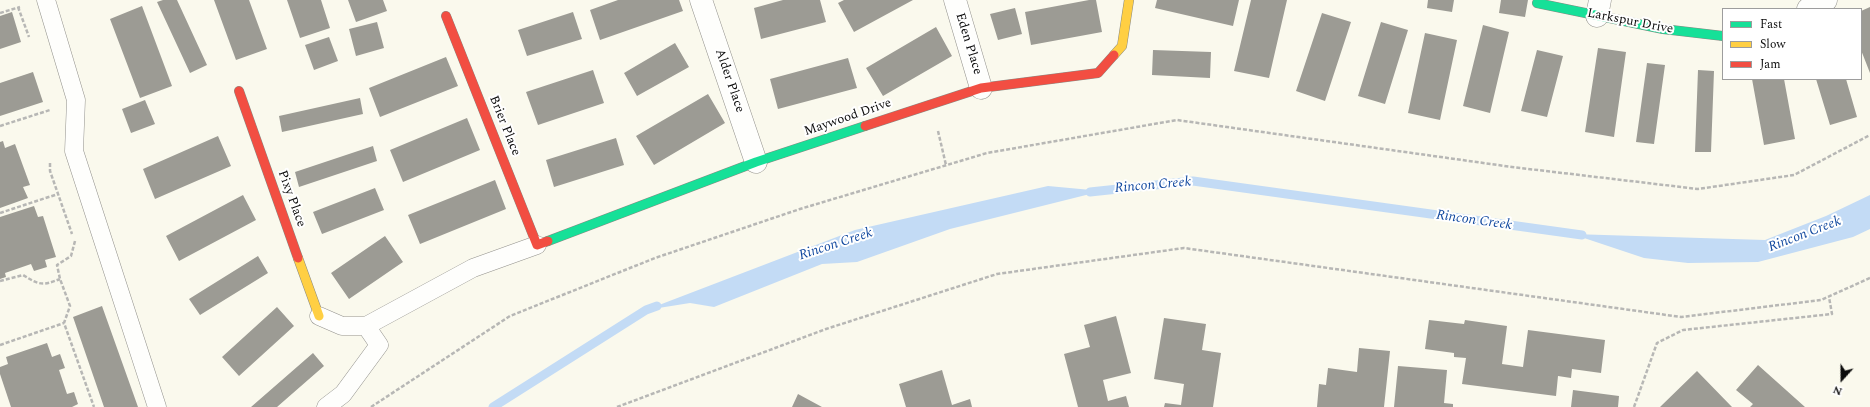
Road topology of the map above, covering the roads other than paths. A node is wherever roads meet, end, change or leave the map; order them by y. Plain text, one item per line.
1 (46, 0) edge
2 (701, 0) edge
3 (955, 0) edge
4 (1129, 0) edge
5 (1826, 0) edge
6 (1537, 3) dead end
7 (1598, 8) edge
8 (1810, 8) edge
9 (446, 16) dead end
10 (1722, 36) edge
11 (981, 88) junction
12 (239, 91) dead end
13 (756, 162) junction
14 (537, 245) junction
15 (319, 316) joint
16 (366, 326) junction
17 (157, 407) edge
18 (326, 407) edge

1 - 17 lane
2 - 13 street, Alder Place
3 - 11 street, Eden Place
4 - 11 street, Maywood Drive
5 - 8 street
6 - 7 street, Larkspur Drive
7 - 10 street, Larkspur Drive
9 - 14 street, Brier Place
11 - 13 street, Maywood Drive
12 - 15 street, Pixy Place
13 - 14 street, Maywood Drive
14 - 16 lane
15 - 16 lane
16 - 18 lane

